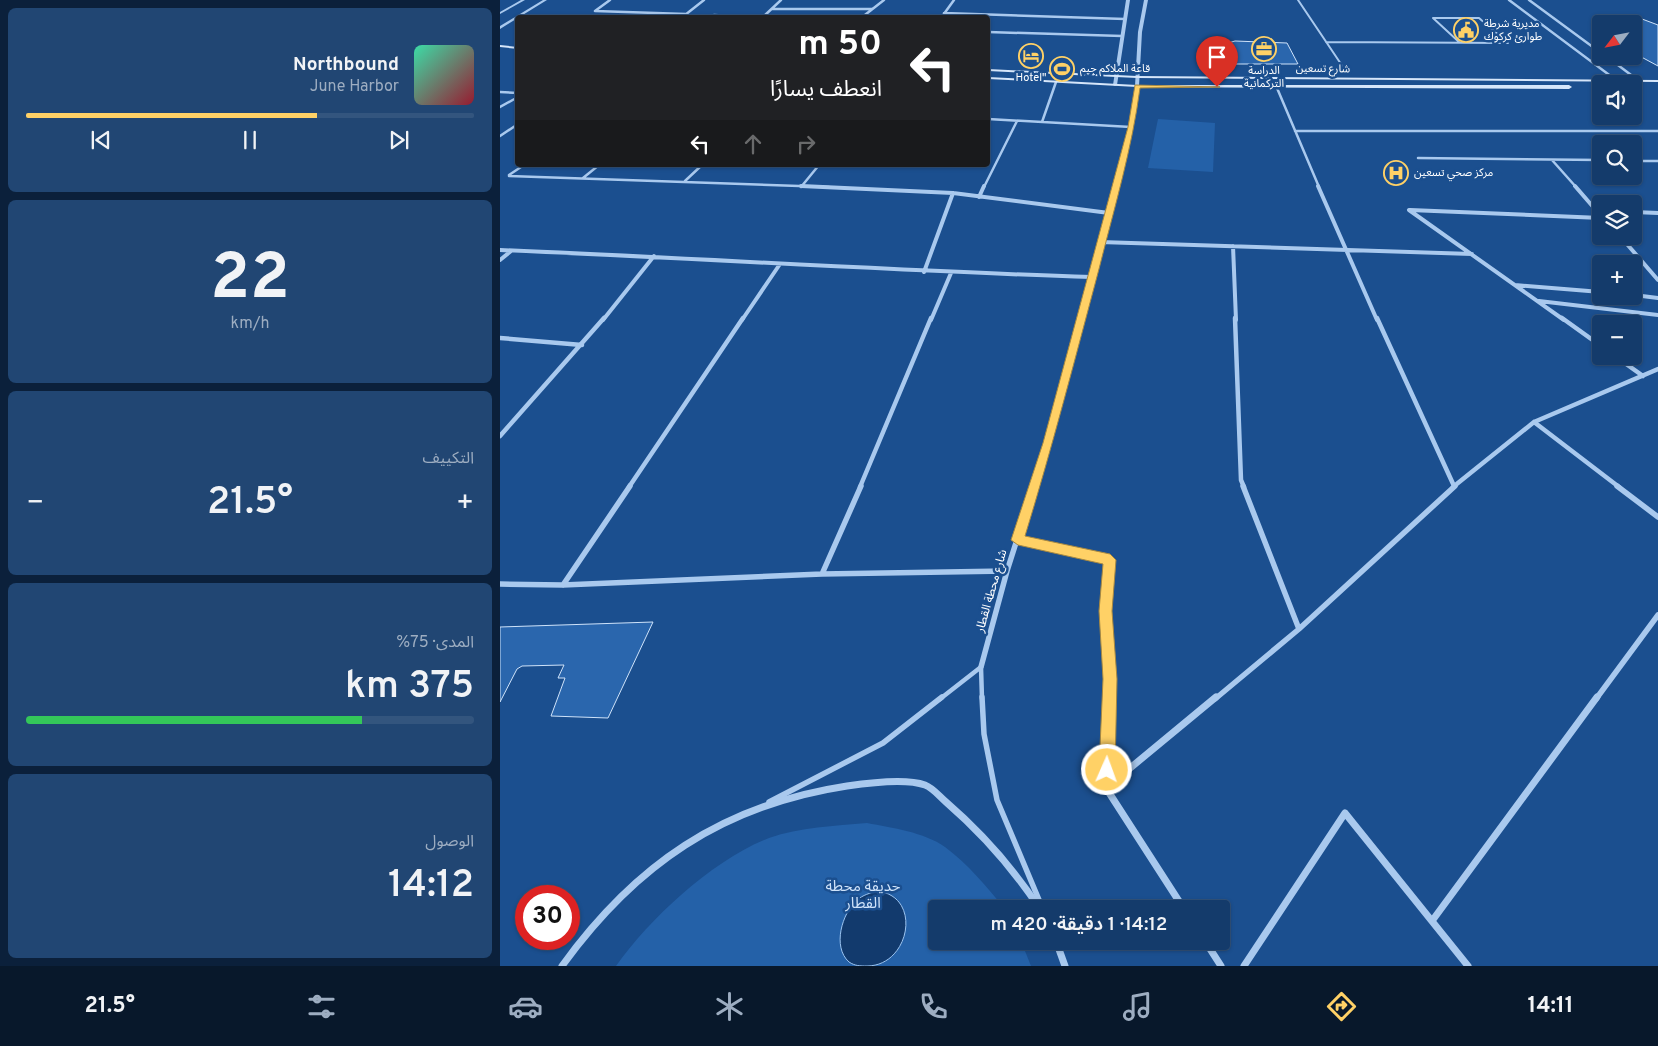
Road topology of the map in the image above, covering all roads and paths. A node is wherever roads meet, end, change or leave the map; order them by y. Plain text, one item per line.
1 (523, 0) edge
2 (545, 0) edge
3 (610, 0) edge
4 (704, 0) edge
5 (781, 0) edge
6 (884, 0) edge
7 (954, 0) edge
8 (1128, 0) edge
9 (1146, 0) edge
10 (1298, 0) edge
11 (1509, 0) edge
12 (1529, 0) edge
13 (772, 9) junction
14 (872, 9) junction
15 (500, 11) edge
16 (944, 13) joint
17 (686, 14) joint
18 (521, 15) edge
19 (766, 15) edge
20 (865, 15) edge
21 (515, 19) edge
22 (1125, 19) junction
23 (500, 28) edge
24 (990, 32) edge
25 (1122, 36) junction
26 (1326, 42) junction
27 (1459, 42) junction
28 (500, 46) edge
29 (1592, 46) edge
30 (515, 48) edge
31 (500, 51) edge
32 (515, 52) edge
33 (1618, 65) edge
34 (1343, 67) dead end
35 (990, 70) edge
36 (1609, 75) edge
37 (1631, 75) edge
38 (1116, 77) junction
39 (990, 78) edge
40 (1138, 78) junction
41 (1592, 80) edge
42 (1642, 81) edge
43 (1658, 81) edge
44 (1056, 82) junction
45 (1115, 85) junction
46 (1137, 86) junction
47 (1642, 86) edge
48 (1592, 87) edge
49 (1658, 87) edge
50 (1277, 88) junction
51 (500, 92) edge
52 (515, 93) edge
53 (515, 99) edge
54 (500, 107) edge
55 (990, 119) edge
56 (1017, 121) junction
57 (1042, 122) junction
58 (515, 126) edge
59 (1131, 127) junction
60 (1294, 131) junction
61 (1658, 131) edge
62 (500, 136) edge
63 (1418, 158) dead end
64 (1552, 160) junction
65 (1592, 160) edge
66 (1642, 161) edge
67 (1658, 161) edge
68 (521, 167) edge
69 (597, 167) edge
70 (700, 167) edge
71 (817, 167) edge
72 (583, 178) junction
73 (686, 181) junction
74 (801, 187) junction
75 (953, 193) junction
76 (979, 197) junction
77 (1592, 203) edge
78 (1642, 212) edge
79 (1109, 213) junction
80 (1658, 213) edge
81 (1592, 217) edge
82 (1100, 242) junction
83 (1628, 245) edge
84 (1233, 246) junction
85 (500, 250) edge
86 (1345, 250) junction
87 (511, 251) junction
88 (1472, 254) junction
89 (654, 256) junction
90 (500, 260) edge
91 (780, 264) junction
92 (924, 272) junction
93 (951, 273) junction
94 (1092, 277) junction
95 (1658, 280) edge
96 (1514, 285) junction
97 (1592, 291) edge
98 (1642, 296) edge
99 (1658, 298) edge
100 (1538, 301) junction
101 (1658, 315) edge
102 (500, 338) edge
103 (1592, 340) edge
104 (582, 344) junction
105 (1628, 365) edge
106 (1658, 369) edge
107 (1643, 376) junction
108 (1534, 422) junction
109 (500, 436) edge
110 (1454, 486) junction
111 (1658, 517) edge
112 (1018, 540) junction
113 (1007, 572) junction
114 (822, 574) junction
115 (500, 584) edge
116 (563, 585) junction
117 (1658, 614) edge
118 (1299, 628) junction
119 (981, 667) junction
120 (1106, 788) junction
121 (766, 804) junction
122 (1035, 900) edge
123 (1037, 900) edge
124 (1178, 900) edge
125 (1432, 921) junction
126 (1059, 950) edge
127 (1211, 950) edge
128 (562, 966) edge
129 (1065, 966) edge
130 (1221, 966) edge
131 (1244, 966) edge
132 (1468, 966) edge

1 - 15 street
2 - 18 street
3 - 17 street
4 - 17 street
5 - 13 street
6 - 14 street
7 - 16 street
8 - 22 street
9 - 40 street
10 - 26 lane
11 - 36 street
12 - 29 street
13 - 14 street
13 - 19 street
14 - 20 street
16 - 22 street
21 - 23 street
22 - 25 street
24 - 25 street
25 - 38 street
26 - 27 lane
26 - 34 lane
27 - 27 lane
28 - 30 main road
31 - 32 main road
33 - 37 street
35 - 38 main road, شارع تسعين
38 - 40 main road, شارع تسعين
38 - 45 street
39 - 44 main road, شارع تسعين
40 - 41 main road, شارع تسعين
40 - 46 street
42 - 43 main road, شارع تسعين
44 - 45 main road, شارع تسعين
44 - 57 street
45 - 46 main road, شارع تسعين
46 - 50 main road, شارع تسعين
46 - 59 street, شارع محطة القطار
47 - 49 main road
48 - 50 main road, شارع تسعين
50 - 60 street
51 - 52 street
53 - 54 street
55 - 56 street
56 - 57 street
56 - 76 street
57 - 59 street
58 - 62 street
59 - 79 street, شارع محطة القطار
60 - 61 street
60 - 86 street
63 - 64 street
64 - 65 street
64 - 77 street
66 - 67 street
68 - 72 street
69 - 72 street
70 - 73 street
71 - 74 street
72 - 73 street
73 - 74 street
74 - 75 street
75 - 76 street
75 - 92 street
76 - 79 street
78 - 80 street
79 - 82 street, شارع محطة القطار
81 - 88 street
82 - 84 street
82 - 94 street, شارع محطة القطار
83 - 95 street
84 - 86 street
84 - 118 street
85 - 87 street
86 - 88 street
86 - 110 street
87 - 89 street
87 - 90 street
88 - 96 street
89 - 91 street
89 - 104 street
91 - 92 street
91 - 116 street
92 - 93 street
93 - 94 street
93 - 114 street
94 - 112 street, شارع محطة القطار
96 - 97 street
96 - 100 street
98 - 99 street
100 - 101 street
100 - 103 street
102 - 104 street
104 - 109 street
105 - 107 street
106 - 107 street
107 - 108 street
108 - 110 street
108 - 111 street
110 - 118 street
112 - 113 street, شارع محطة القطار
112 - 120 street
113 - 114 street
113 - 119 street, شارع محطة القطار
114 - 116 street
115 - 116 street
117 - 125 street
118 - 120 street
119 - 121 lane
119 - 123 lane
120 - 124 street
121 - 122 street
121 - 128 street
125 - 131 street
125 - 132 street
126 - 129 street
127 - 130 street

